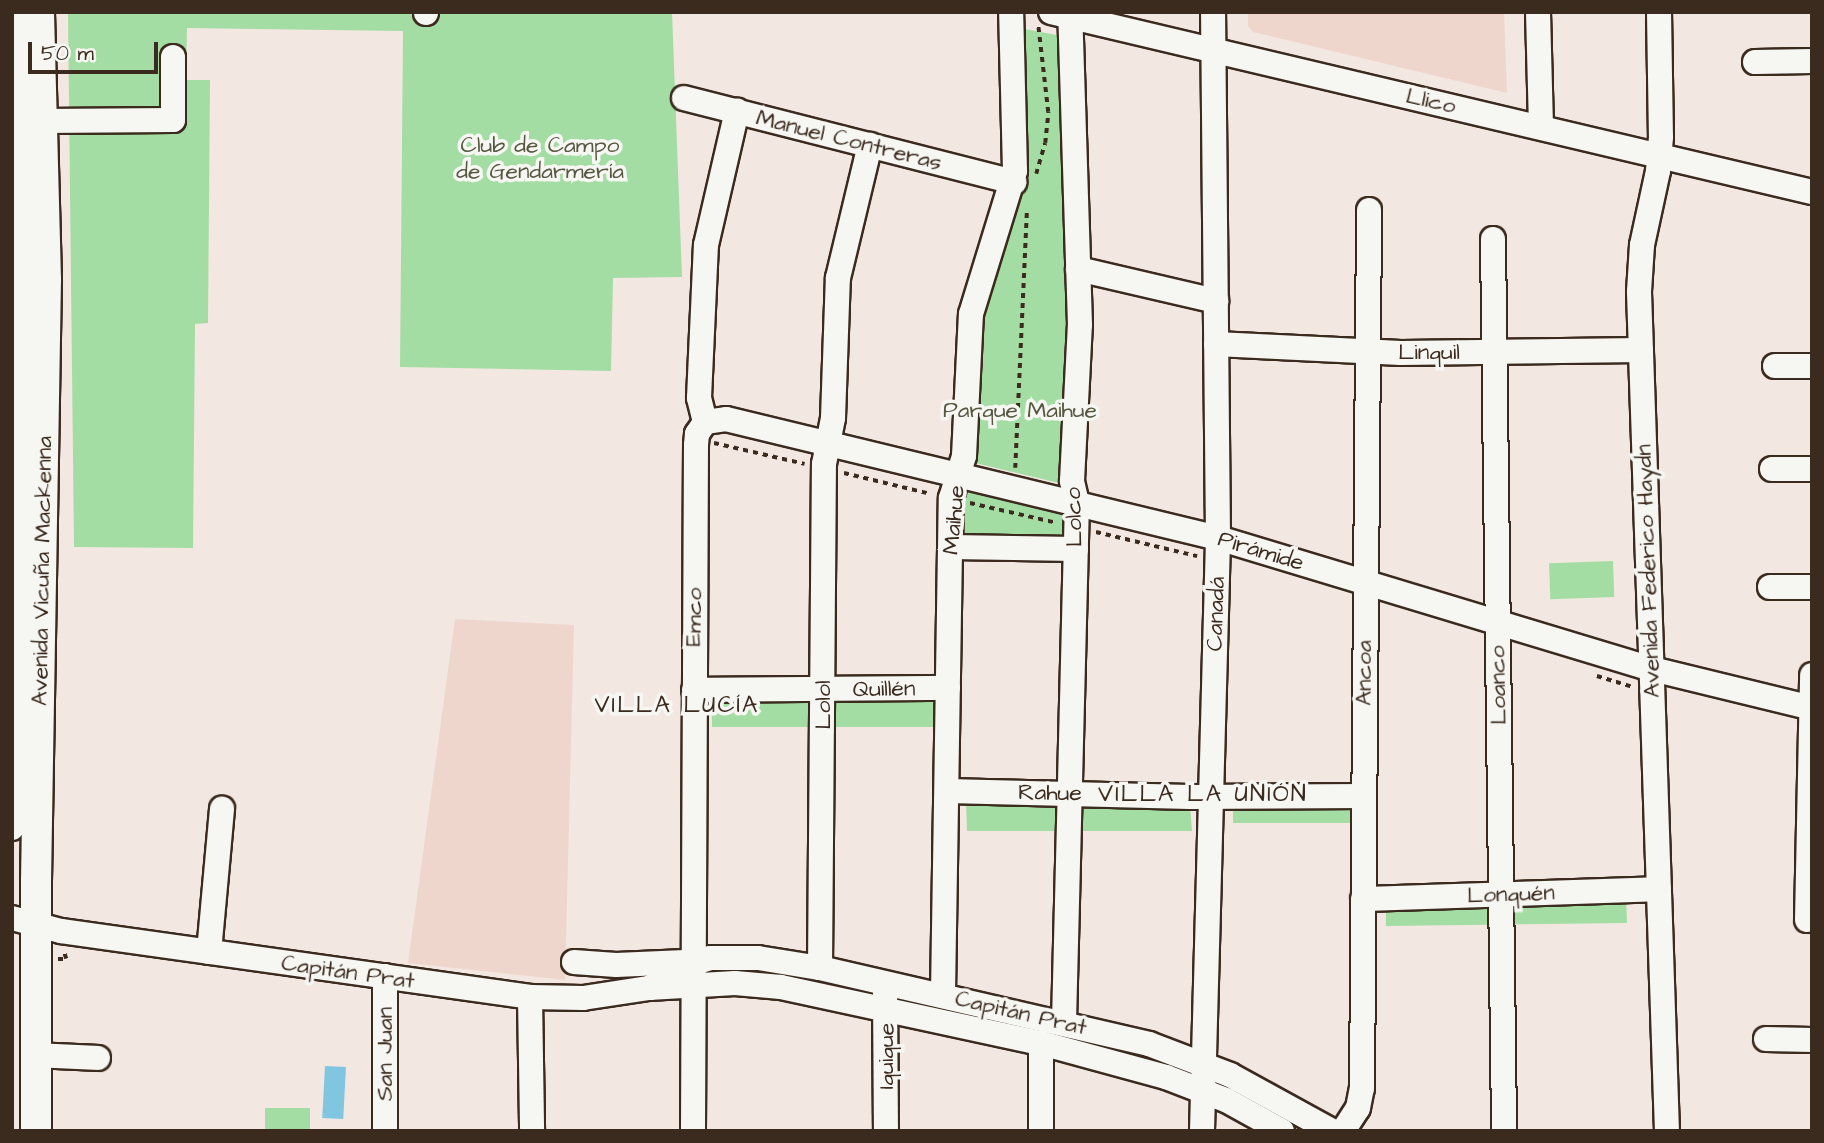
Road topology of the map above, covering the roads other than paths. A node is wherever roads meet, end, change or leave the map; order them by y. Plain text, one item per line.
1 (19, 12) edge
2 (39, 12) edge
3 (1011, 12) edge
4 (1213, 12) edge
5 (1538, 12) edge
6 (1659, 12) edge
7 (1057, 16) edge
8 (1214, 49) junction
9 (173, 57) dead end
10 (1812, 61) edge
11 (1755, 62) dead end
12 (684, 98) dead end
13 (24, 99) edge
14 (737, 111) junction
15 (43, 121) junction
16 (1541, 127) junction
17 (870, 145) junction
18 (1660, 156) junction
19 (1023, 182) junction
20 (1812, 192) edge
21 (1369, 210) dead end
22 (1493, 239) dead end
23 (1078, 268) junction
24 (1216, 301) junction
25 (1216, 344) junction
26 (1641, 350) junction
27 (1368, 352) junction
28 (1494, 352) junction
29 (1775, 366) dead end
30 (1812, 366) edge
31 (707, 431) junction
32 (828, 443) junction
33 (1772, 469) dead end
34 (1812, 469) edge
35 (955, 486) junction
36 (1076, 527) junction
37 (951, 547) junction
38 (1217, 549) junction
39 (1366, 583) junction
40 (1770, 587) dead end
41 (1812, 587) edge
42 (1497, 623) junction
43 (1812, 675) edge
44 (1652, 681) junction
45 (948, 688) junction
46 (823, 689) junction
47 (694, 690) junction
48 (1810, 707) edge
49 (947, 791) junction
50 (1070, 794) junction
51 (1211, 796) junction
52 (1364, 796) junction
53 (222, 809) dead end
54 (12, 828) edge
55 (1659, 889) junction
56 (1500, 894) junction
57 (1363, 899) junction
58 (1805, 920) edge
59 (29, 928) edge
60 (209, 952) junction
61 (575, 962) dead end
62 (820, 968) junction
63 (693, 974) junction
64 (385, 976) junction
65 (885, 982) junction
66 (943, 994) junction
67 (530, 997) junction
68 (886, 1007) junction
69 (1064, 1022) junction
70 (1766, 1039) dead end
71 (1812, 1040) edge
72 (1041, 1043) junction
73 (35, 1055) junction
74 (98, 1058) dead end
75 (1204, 1063) junction
76 (1203, 1090) junction
77 (36, 1131) edge
78 (385, 1131) edge
79 (532, 1131) edge
80 (693, 1131) edge
81 (886, 1131) edge
82 (1041, 1131) edge
83 (1202, 1131) edge
84 (1282, 1131) edge
85 (1332, 1131) edge
86 (1343, 1131) edge
87 (1503, 1131) edge
88 (1667, 1131) edge

1 - 13 street
2 - 13 main road, Avenida Vicuña Mackenna
3 - 19 street, Maihue
4 - 8 street, Canadá
5 - 16 street
6 - 18 street, Avenida Federico Haydn
7 - 8 street, Llico
7 - 23 street, Lolco
8 - 16 street, Llico
8 - 24 street, Canadá
9 - 15 street
10 - 11 street
12 - 14 street, Manuel Contreras
13 - 15 main road, Avenida Vicuña Mackenna
13 - 54 street
14 - 17 street, Manuel Contreras
14 - 31 street, Emco
15 - 59 main road, Avenida Vicuña Mackenna
16 - 18 street, Llico
17 - 19 street, Manuel Contreras
17 - 32 street, Lolol
18 - 20 street, Llico
18 - 26 street, Avenida Federico Haydn
19 - 35 street, Maihue
21 - 27 street, Ancoa
22 - 28 street, Loanco
23 - 24 street
23 - 36 street, Lolco
24 - 25 street, Canadá
25 - 27 street, Linquil
25 - 38 street, Canadá
26 - 28 street, Linquil
26 - 44 street, Avenida Federico Haydn
27 - 28 street, Linquil
27 - 39 street, Ancoa
28 - 42 street, Loanco
29 - 30 street
31 - 32 street, Pirámide
31 - 47 street, Emco
32 - 35 street, Pirámide
32 - 46 street, Lolol
33 - 34 street
35 - 36 street, Pirámide
35 - 37 street, Maihue
36 - 37 street, Pirámide
36 - 38 street, Pirámide
36 - 50 street, Lolco
37 - 45 street, Maihue
38 - 39 street, Pirámide
38 - 51 street, Canadá
39 - 42 street, Pirámide
39 - 52 street, Ancoa
40 - 41 street
42 - 44 street, Pirámide
42 - 56 street, Loanco
43 - 48 street
44 - 48 street, Pirámide
44 - 55 street, Avenida Federico Haydn
45 - 46 street, Quillén
45 - 49 street, Maihue
46 - 47 street, Quillén
46 - 62 street, Lolol
47 - 63 street, Emco
48 - 58 street
49 - 50 street, Rahue
49 - 66 street, Maihue
50 - 51 street, Rahue
50 - 69 street, Lolco
51 - 52 street, Rahue
51 - 75 street, Canadá
52 - 57 street, Ancoa
53 - 60 street
55 - 56 street, Lonquén
55 - 88 street, Avenida Federico Haydn
56 - 57 street, Lonquén
56 - 87 street, Loanco
57 - 86 street, Ancoa
59 - 60 street, Capitán Prat
59 - 73 main road, Avenida Vicuña Mackenna
60 - 64 street, Capitán Prat
61 - 63 street, Capitán Prat
62 - 63 street, Capitán Prat
62 - 65 street, Capitán Prat
63 - 67 street, Capitán Prat
63 - 68 street, Capitán Prat
63 - 80 street, Emco
64 - 67 street, Capitán Prat
64 - 78 street, San Juan
65 - 66 street, Capitán Prat
65 - 68 street, Iquique
66 - 69 street, Capitán Prat
67 - 79 street
68 - 72 street, Capitán Prat
68 - 81 street, Iquique
69 - 75 street, Capitán Prat
70 - 71 street
72 - 76 street, Capitán Prat
72 - 82 street
73 - 74 street
73 - 77 main road, Avenida Vicuña Mackenna
75 - 76 street, Canadá
75 - 85 street, Capitán Prat
76 - 83 street, Canadá
76 - 84 street, Capitán Prat

